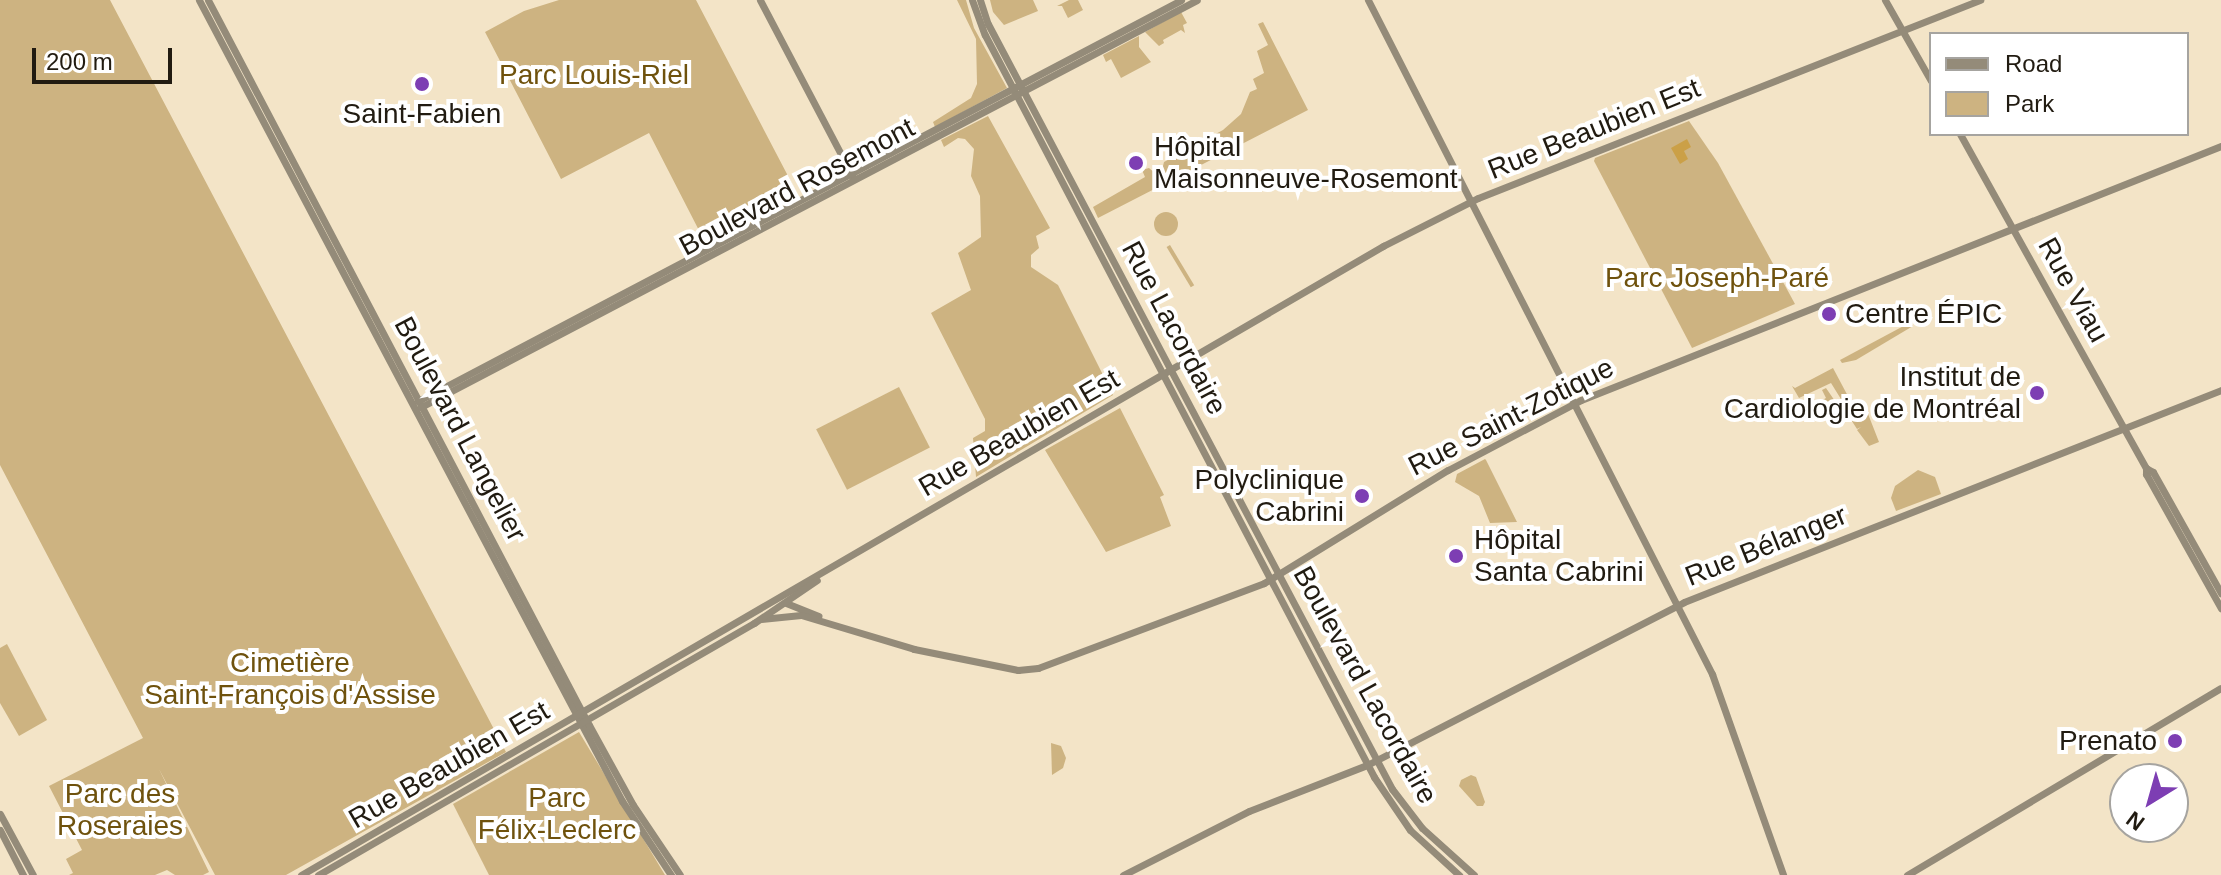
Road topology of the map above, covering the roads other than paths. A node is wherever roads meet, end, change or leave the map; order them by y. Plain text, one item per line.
1 (199, 0) edge
2 (208, 0) edge
3 (760, 0) edge
4 (972, 0) edge
5 (980, 0) edge
6 (1181, 0) edge
7 (1197, 0) edge
8 (1885, 0) edge
9 (1980, 0) edge
10 (1372, 1) edge
11 (1903, 30) junction
12 (1929, 77) edge
13 (1024, 89) junction
14 (1016, 93) junction
15 (1961, 136) edge
16 (2221, 146) edge
17 (1070, 176) junction
18 (854, 178) junction
19 (1062, 181) junction
20 (1471, 201) junction
21 (2013, 228) junction
22 (1167, 372) junction
23 (2221, 390) edge
24 (1574, 404) junction
25 (418, 405) junction
26 (2124, 428) junction
27 (2146, 468) junction
28 (1235, 502) junction
29 (825, 573) junction
30 (1279, 575) junction
31 (1270, 580) junction
32 (806, 589) junction
33 (2221, 593) edge
34 (776, 600) junction
35 (786, 603) junction
36 (1677, 607) junction
37 (2221, 608) edge
38 (810, 611) junction
39 (787, 614) joint
40 (761, 619) junction
41 (824, 619) junction
42 (709, 644) junction
43 (2221, 688) edge
44 (582, 719) junction
45 (1376, 761) junction
46 (1367, 765) junction
47 (0, 814) edge
48 (0, 830) edge
49 (306, 874) edge
50 (23, 875) edge
51 (33, 875) edge
52 (318, 875) edge
53 (671, 875) edge
54 (680, 875) edge
55 (1123, 875) edge
56 (1459, 875) edge
57 (1474, 875) edge
58 (1783, 875) edge
59 (1907, 875) edge

1 - 25 street, Boulevard Langelier
2 - 25 street, Boulevard Langelier
3 - 18 street
4 - 14 street, Rue Lacordaire
5 - 13 street, Rue Lacordaire
6 - 13 street, Boulevard Rosemont
7 - 13 street, Boulevard Rosemont
8 - 11 street
9 - 11 street, Rue Beaubien Est
10 - 20 street
11 - 12 street
11 - 20 street, Rue Beaubien Est
13 - 14 street, Boulevard Rosemont
13 - 17 street, Rue Lacordaire
14 - 18 street, Boulevard Rosemont
14 - 19 street, Rue Lacordaire
15 - 21 street, Rue Viau
16 - 21 street, Rue Saint-Zotique
17 - 19 street
17 - 22 street, Rue Lacordaire
18 - 25 street, Boulevard Rosemont
19 - 22 street, Rue Lacordaire
20 - 22 street, Rue Beaubien Est
20 - 24 street
21 - 24 street, Rue Saint-Zotique
21 - 26 street, Rue Viau
22 - 28 street, Rue Lacordaire
22 - 29 street, Rue Beaubien Est
23 - 26 street, Rue Bélanger
24 - 30 street, Rue Saint-Zotique
24 - 36 street
25 - 44 street, Boulevard Langelier
26 - 27 street, Rue Viau
26 - 36 street, Rue Bélanger
27 - 33 street
27 - 37 street
28 - 30 street, Boulevard Lacordaire
28 - 31 street, Boulevard Lacordaire
29 - 32 street, Rue Beaubien Est
29 - 34 street, Rue Beaubien Est
30 - 31 street, Rue Saint-Zotique
30 - 45 street, Boulevard Lacordaire
31 - 41 street, Rue Saint-Zotique
31 - 46 street, Boulevard Lacordaire
32 - 35 street, Rue Beaubien Est
32 - 38 street
34 - 35 street, Rue Saint-Zotique
34 - 42 street, Rue Beaubien Est
35 - 38 street, Rue Saint-Zotique
35 - 40 street, Rue Beaubien Est
36 - 45 street, Rue Bélanger
36 - 58 street
38 - 41 street, Rue Saint-Zotique
39 - 40 street, Rue Beaubien Est
39 - 41 street, Rue Saint-Zotique
40 - 42 street, Rue Beaubien Est
42 - 44 street, Rue Beaubien Est
43 - 59 street
44 - 49 street, Rue Beaubien Est
44 - 52 street, Rue Beaubien Est
44 - 53 street, Boulevard Langelier
44 - 54 street, Boulevard Langelier
45 - 46 street, Rue Bélanger
45 - 57 street, Boulevard Lacordaire
46 - 55 street, Rue Bélanger
46 - 56 street, Boulevard Lacordaire
47 - 51 street
48 - 50 street

